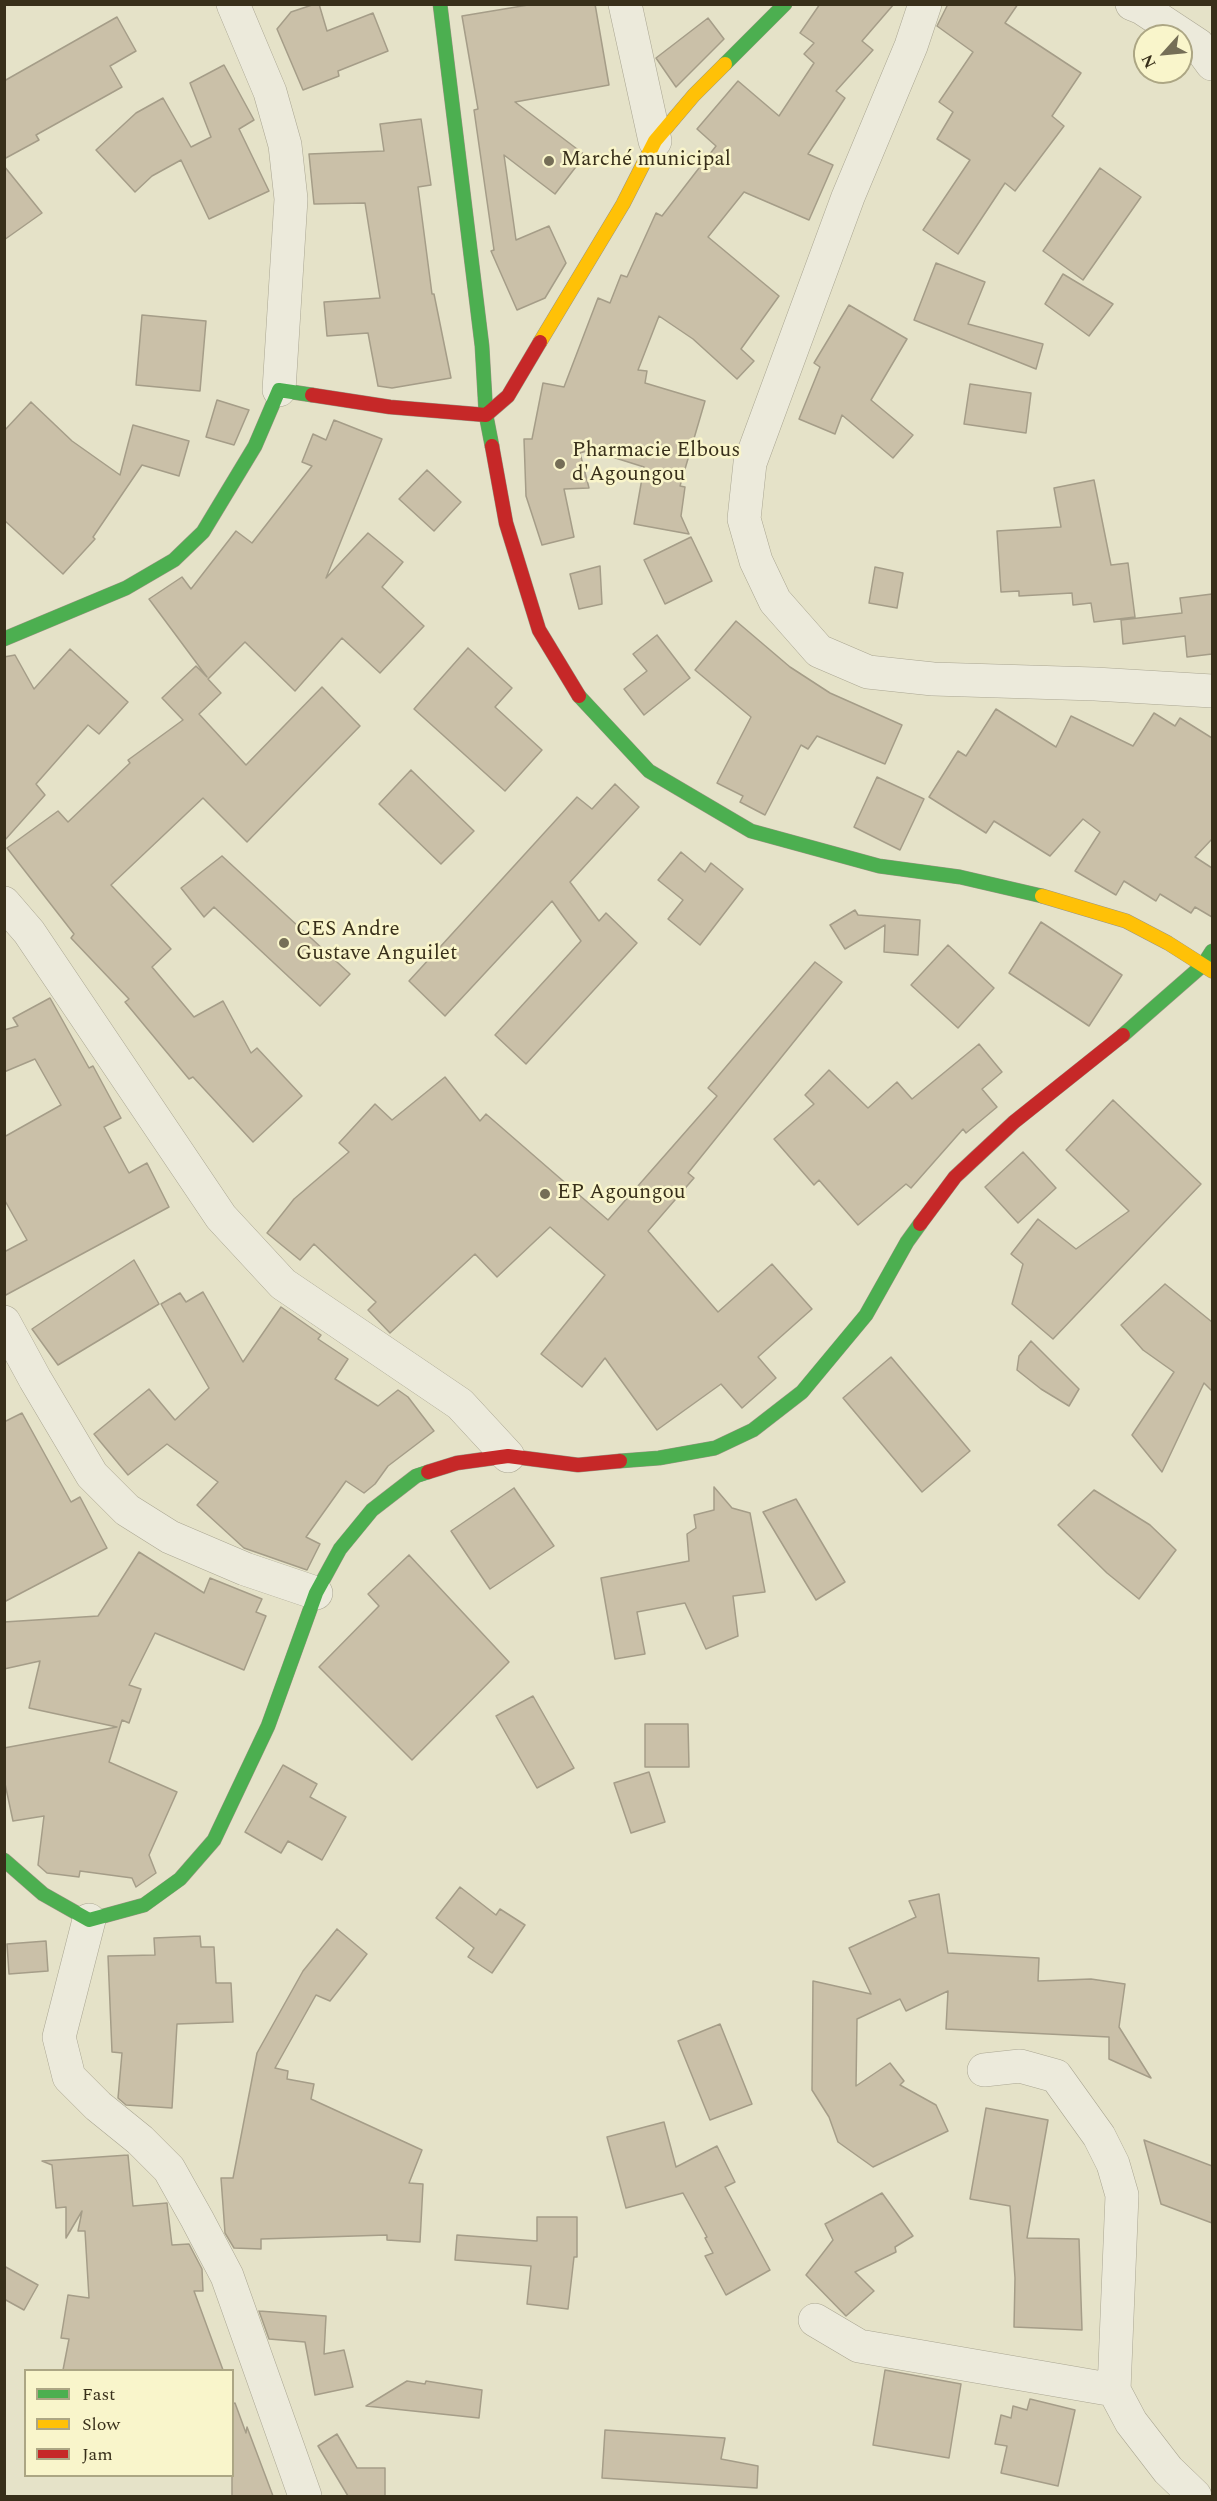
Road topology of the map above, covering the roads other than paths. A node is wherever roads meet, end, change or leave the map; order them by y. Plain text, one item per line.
1 (232, 4) edge
2 (440, 4) edge
3 (625, 4) edge
4 (785, 4) edge
5 (925, 4) edge
6 (1132, 4) edge
7 (1212, 64) edge
8 (655, 141) junction
9 (279, 390) junction
10 (486, 415) junction
11 (4, 639) edge
12 (1212, 691) edge
13 (4, 903) edge
14 (1212, 951) edge
15 (1208, 968) edge
16 (4, 1322) edge
17 (508, 1456) junction
18 (316, 1593) junction
19 (4, 1860) edge
20 (89, 1920) junction
21 (984, 2070) dead end
22 (815, 2320) dead end
23 (1114, 2390) junction
24 (305, 2496) edge
25 (1195, 2496) edge

1 - 9 street
2 - 10 street
3 - 8 street
4 - 8 street
5 - 12 street
6 - 7 street
8 - 10 street
9 - 10 street
9 - 11 street
10 - 15 street
13 - 17 street
14 - 15 street
15 - 17 street
16 - 18 street
17 - 18 street
18 - 20 street
19 - 20 street
20 - 24 street
21 - 23 street
22 - 23 street
23 - 25 street

